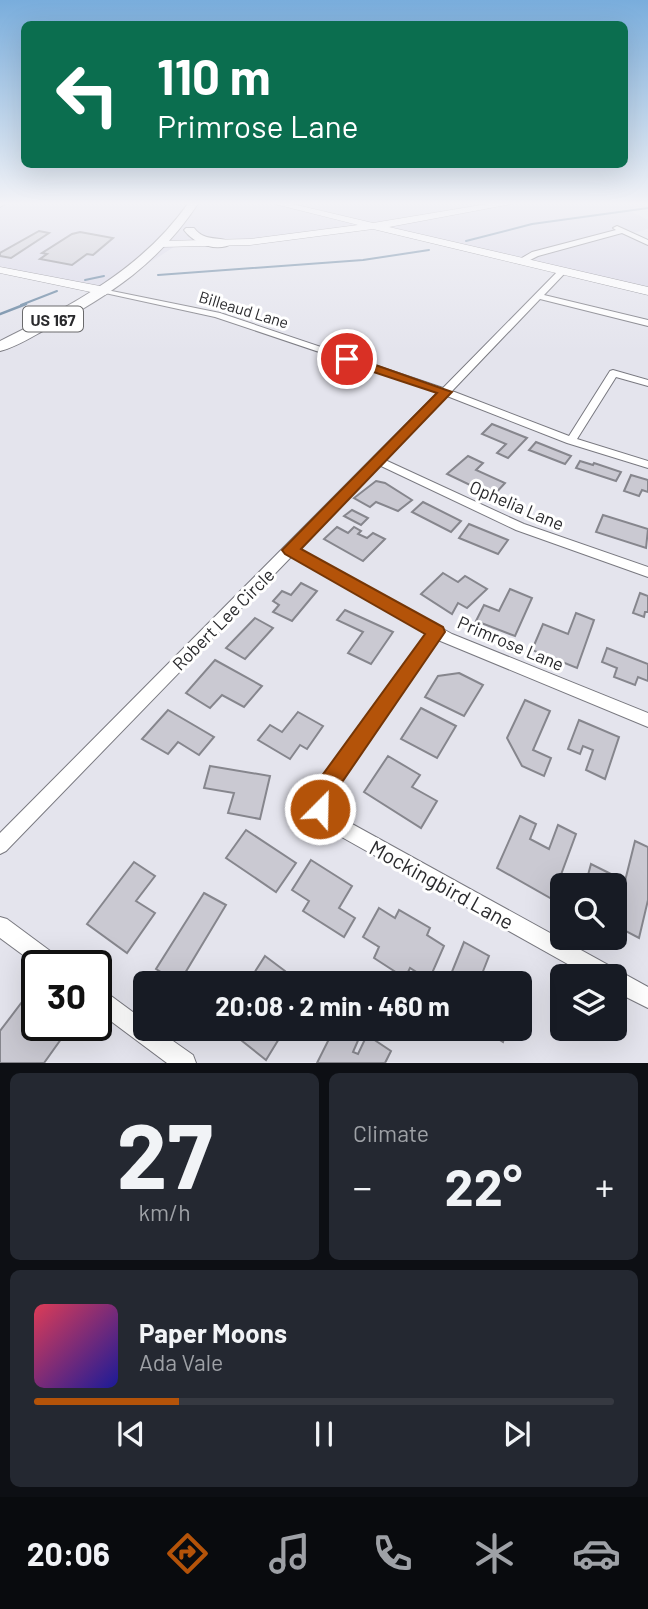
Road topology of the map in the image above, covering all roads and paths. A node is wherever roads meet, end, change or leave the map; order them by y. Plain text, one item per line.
1 (152, 252) edge
2 (168, 252) edge
3 (476, 252) edge
4 (544, 252) edge
5 (519, 262) junction
6 (0, 270) edge
7 (562, 272) junction
8 (105, 291) junction
9 (648, 291) edge
10 (539, 296) junction
11 (648, 323) edge
12 (0, 347) edge
13 (648, 383) edge
14 (446, 392) junction
15 (572, 441) junction
16 (377, 460) junction
17 (648, 465) edge
18 (290, 550) junction
19 (648, 572) edge
20 (436, 632) junction
21 (648, 720) edge
22 (0, 845) edge
23 (0, 926) edge
24 (32, 950) edge
25 (586, 964) edge
26 (627, 987) edge
27 (648, 998) edge
28 (112, 1009) edge
29 (185, 1063) edge

1 - 8 main road, US 167
2 - 8 main road, US 167
3 - 5 street
4 - 5 street
5 - 7 street
6 - 8 street
7 - 9 street
7 - 10 street, Robert Lee Circle
8 - 12 main road, US 167
8 - 14 street, Billeaud Lane
10 - 11 street
10 - 14 street, Robert Lee Circle
13 - 15 street
14 - 15 street, Billeaud Lane
14 - 16 street, Robert Lee Circle
15 - 17 street, Billeaud Lane
16 - 18 street, Robert Lee Circle
16 - 19 street, Ophelia Lane
18 - 20 street, Primrose Lane
18 - 22 street, Robert Lee Circle
20 - 21 street, Primrose Lane
20 - 25 street, Mockingbird Lane
23 - 24 street
26 - 27 street
28 - 29 street

